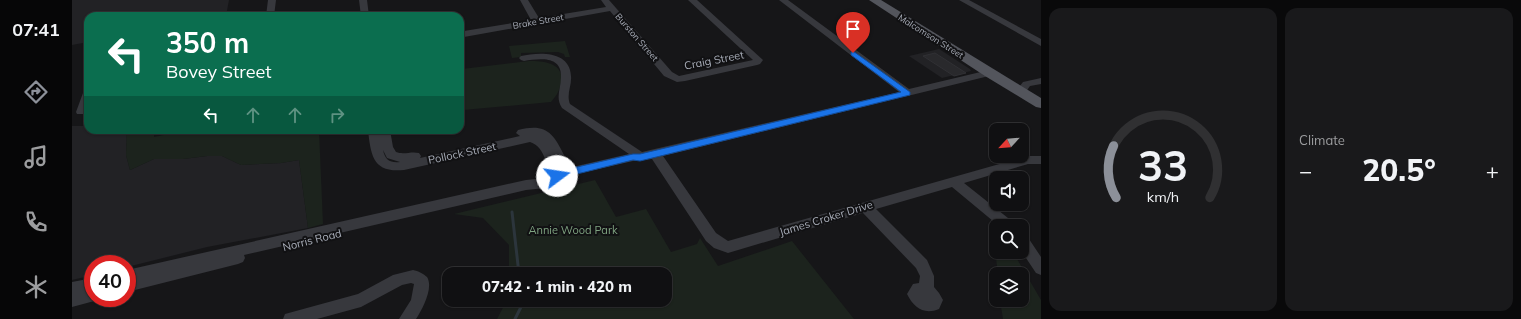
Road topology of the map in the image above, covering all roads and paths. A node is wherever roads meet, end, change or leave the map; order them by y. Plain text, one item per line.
1 (272, 0) edge
2 (363, 0) edge
3 (524, 0) edge
4 (605, 0) edge
5 (692, 0) edge
6 (783, 0) edge
7 (874, 0) edge
8 (963, 0) edge
9 (612, 8) junction
10 (270, 12) edge
11 (364, 12) edge
12 (536, 21) junction
13 (464, 34) dead end
14 (1041, 43) edge
15 (524, 58) dead end
16 (989, 73) junction
17 (668, 74) joint
18 (1041, 81) edge
19 (1024, 87) junction
20 (907, 93) junction
21 (84, 104) edge
22 (1041, 104) edge
23 (1041, 109) edge
24 (81, 112) dead end
25 (380, 134) edge
26 (655, 154) junction
27 (640, 158) junction
28 (1041, 160) edge
29 (564, 176) junction
30 (953, 181) junction
31 (866, 207) junction
32 (999, 219) edge
33 (1029, 251) edge
34 (199, 263) junction
35 (1041, 269) edge
36 (136, 274) edge
37 (136, 283) edge
38 (84, 288) edge
39 (926, 290) dead end
40 (73, 294) edge
41 (84, 294) edge
42 (291, 319) edge
43 (407, 319) edge

1 - 10 street
2 - 11 street
3 - 12 street
4 - 9 street, Burston Street
5 - 17 street, Craig Street
6 - 20 street
7 - 16 main road, Malcomson Street
8 - 14 street
9 - 12 street, Brake Street
9 - 17 street, Burston Street
12 - 13 street, Brake Street
15 - 27 street
16 - 19 main road, Malcomson Street
16 - 20 street, Norris Road
16 - 23 main road, Malcomson Street
18 - 19 street
19 - 22 main road, Malcomson Street
20 - 26 street, Norris Road
21 - 24 street
25 - 29 street, Pollock Street
26 - 27 street, Norris Road
26 - 31 street, James Croker Drive
27 - 29 street, Norris Road
28 - 30 street, James Croker Drive
29 - 34 street, Norris Road
30 - 31 street, James Croker Drive
30 - 32 street
31 - 39 street
33 - 35 street
34 - 36 street, Norris Road
34 - 37 street, Norris Road
38 - 40 street
40 - 41 street
42 - 43 street

